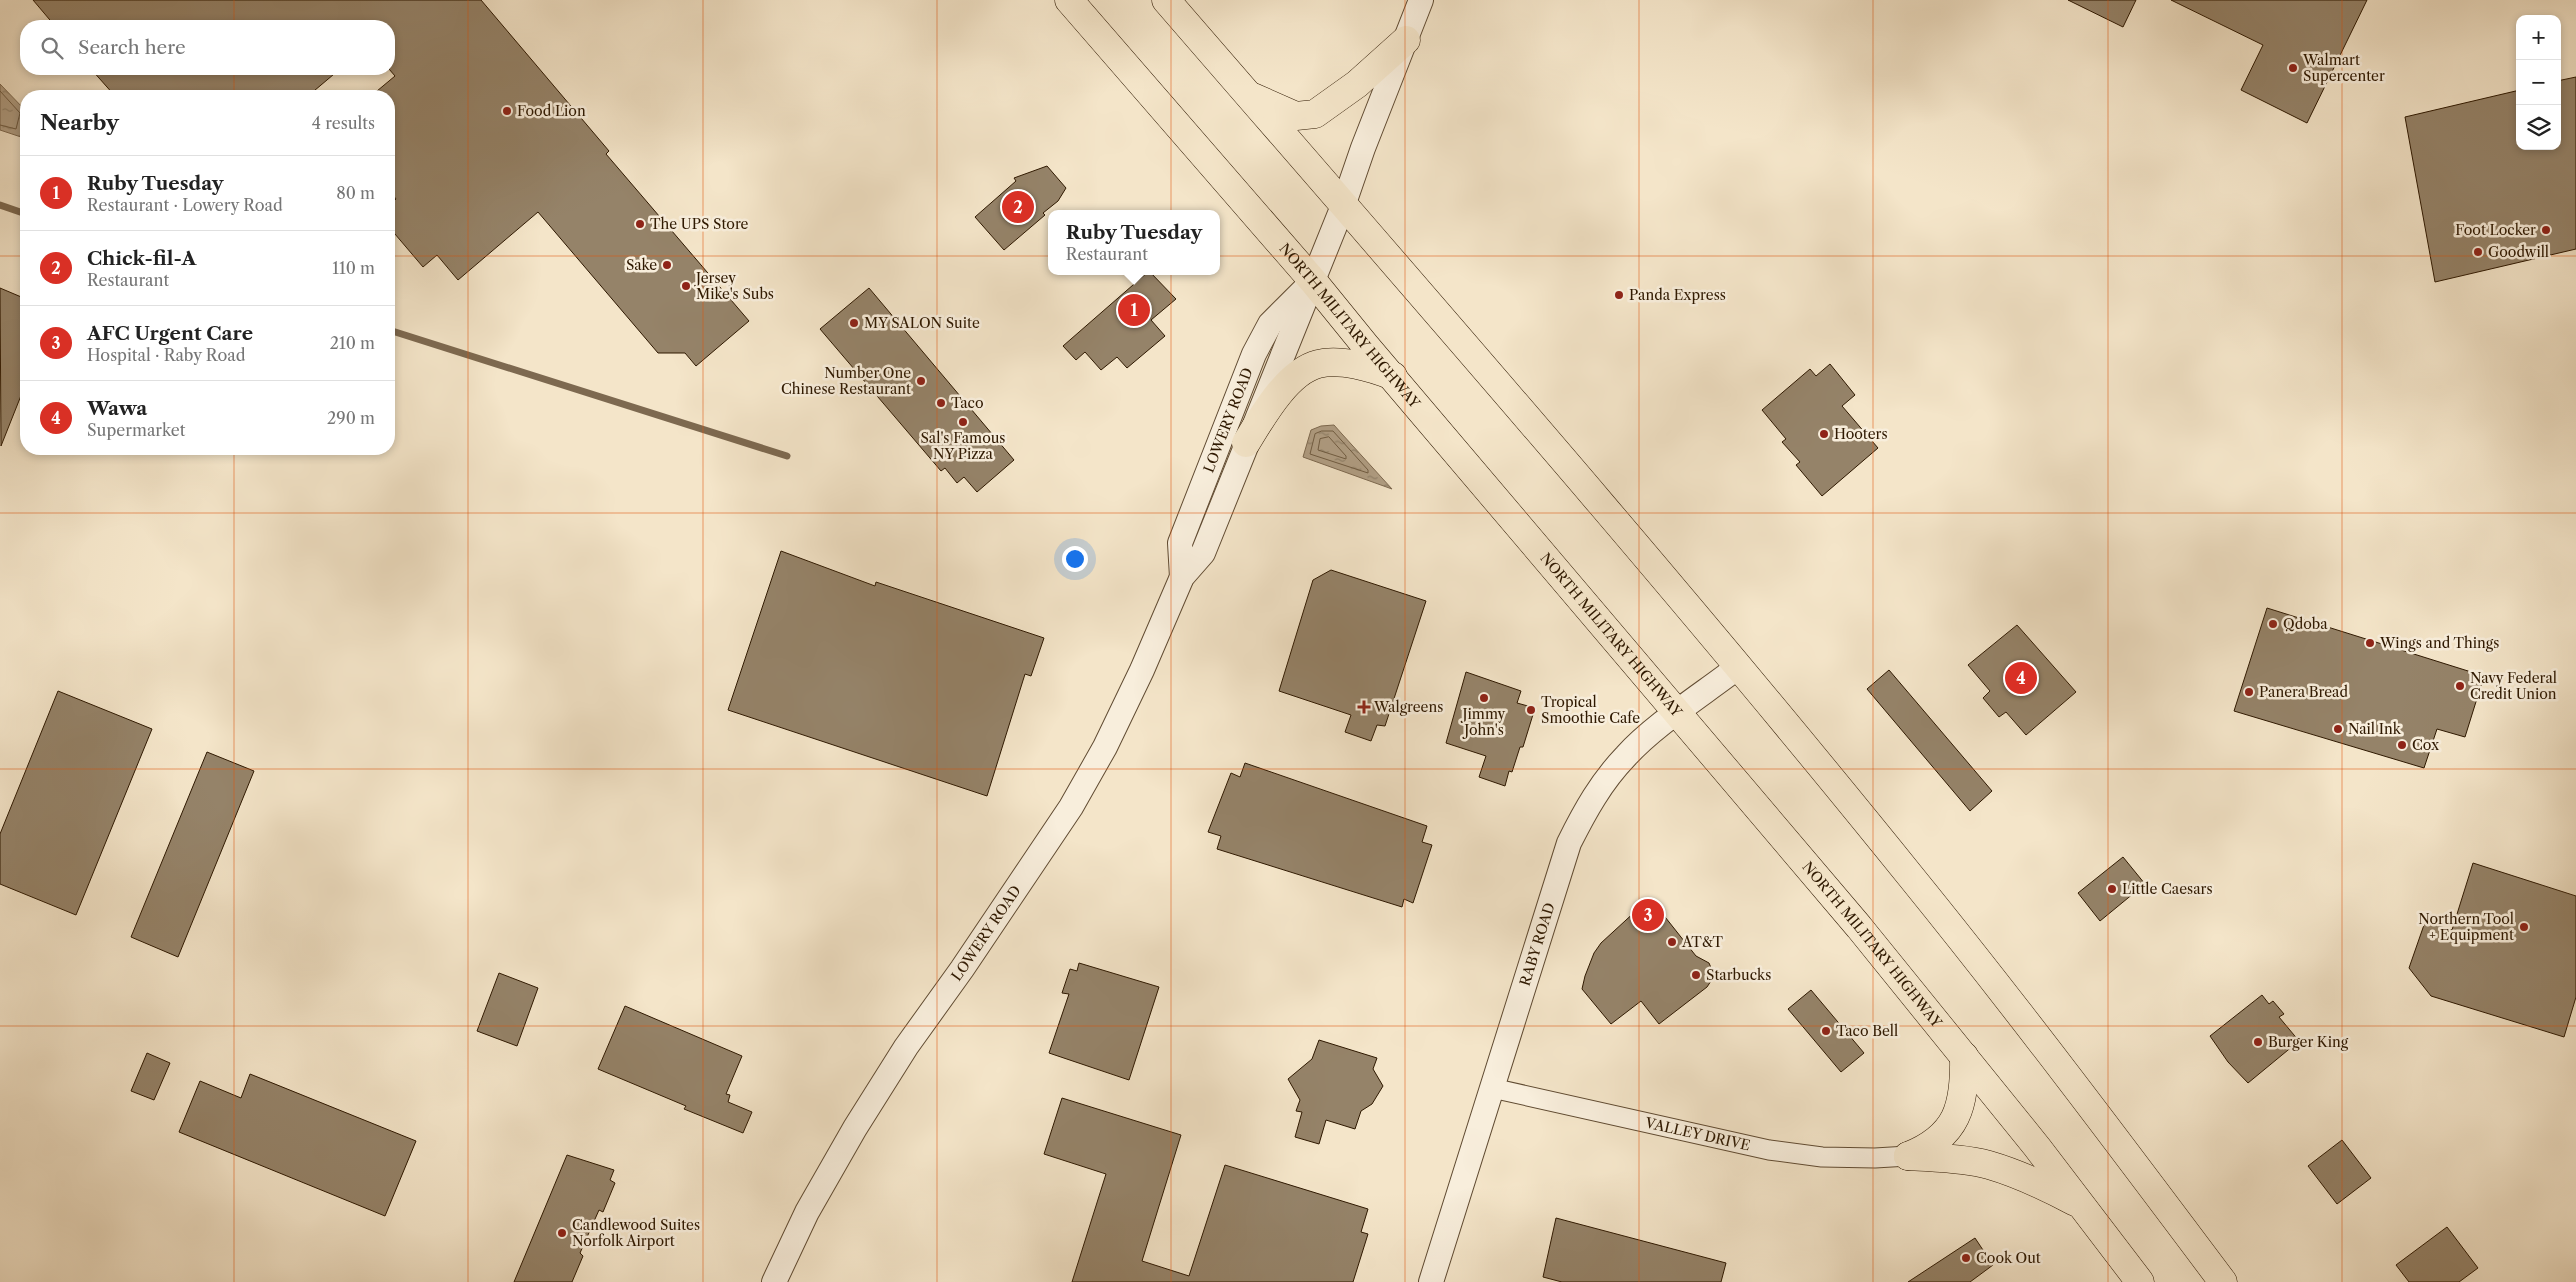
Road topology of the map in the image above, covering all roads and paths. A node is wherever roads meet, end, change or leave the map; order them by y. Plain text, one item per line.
1 (1069, 0) edge
2 (1166, 0) edge
3 (1421, 0) edge
4 (1406, 40) junction
5 (1248, 95) junction
6 (1344, 206) junction
7 (1313, 281) junction
8 (1394, 376) junction
9 (1246, 443) junction
10 (1182, 577) junction
11 (1738, 667) junction
12 (1678, 713) junction
13 (1964, 1056) junction
14 (1492, 1088) junction
15 (1908, 1156) junction
16 (2082, 1205) junction
17 (774, 1282) edge
18 (1431, 1282) edge
19 (2140, 1282) edge
20 (2222, 1282) edge

1 - 7 main road, NORTH MILITARY HIGHWAY
2 - 5 main road
3 - 4 street, LOWERY ROAD
4 - 5 main road
4 - 6 street, LOWERY ROAD
5 - 6 main road
6 - 7 street, LOWERY ROAD
6 - 11 main road
7 - 8 main road, NORTH MILITARY HIGHWAY
7 - 9 street, LOWERY ROAD
7 - 10 street, LOWERY ROAD
8 - 9 main road
8 - 12 main road, NORTH MILITARY HIGHWAY
9 - 10 street, LOWERY ROAD
10 - 17 street, LOWERY ROAD
11 - 12 street, RABY ROAD
11 - 20 main road
12 - 13 main road, NORTH MILITARY HIGHWAY
12 - 14 street, RABY ROAD
13 - 15 main road
13 - 16 main road, NORTH MILITARY HIGHWAY
14 - 15 street, VALLEY DRIVE
14 - 18 street, RABY ROAD
15 - 16 main road
16 - 19 main road, NORTH MILITARY HIGHWAY

